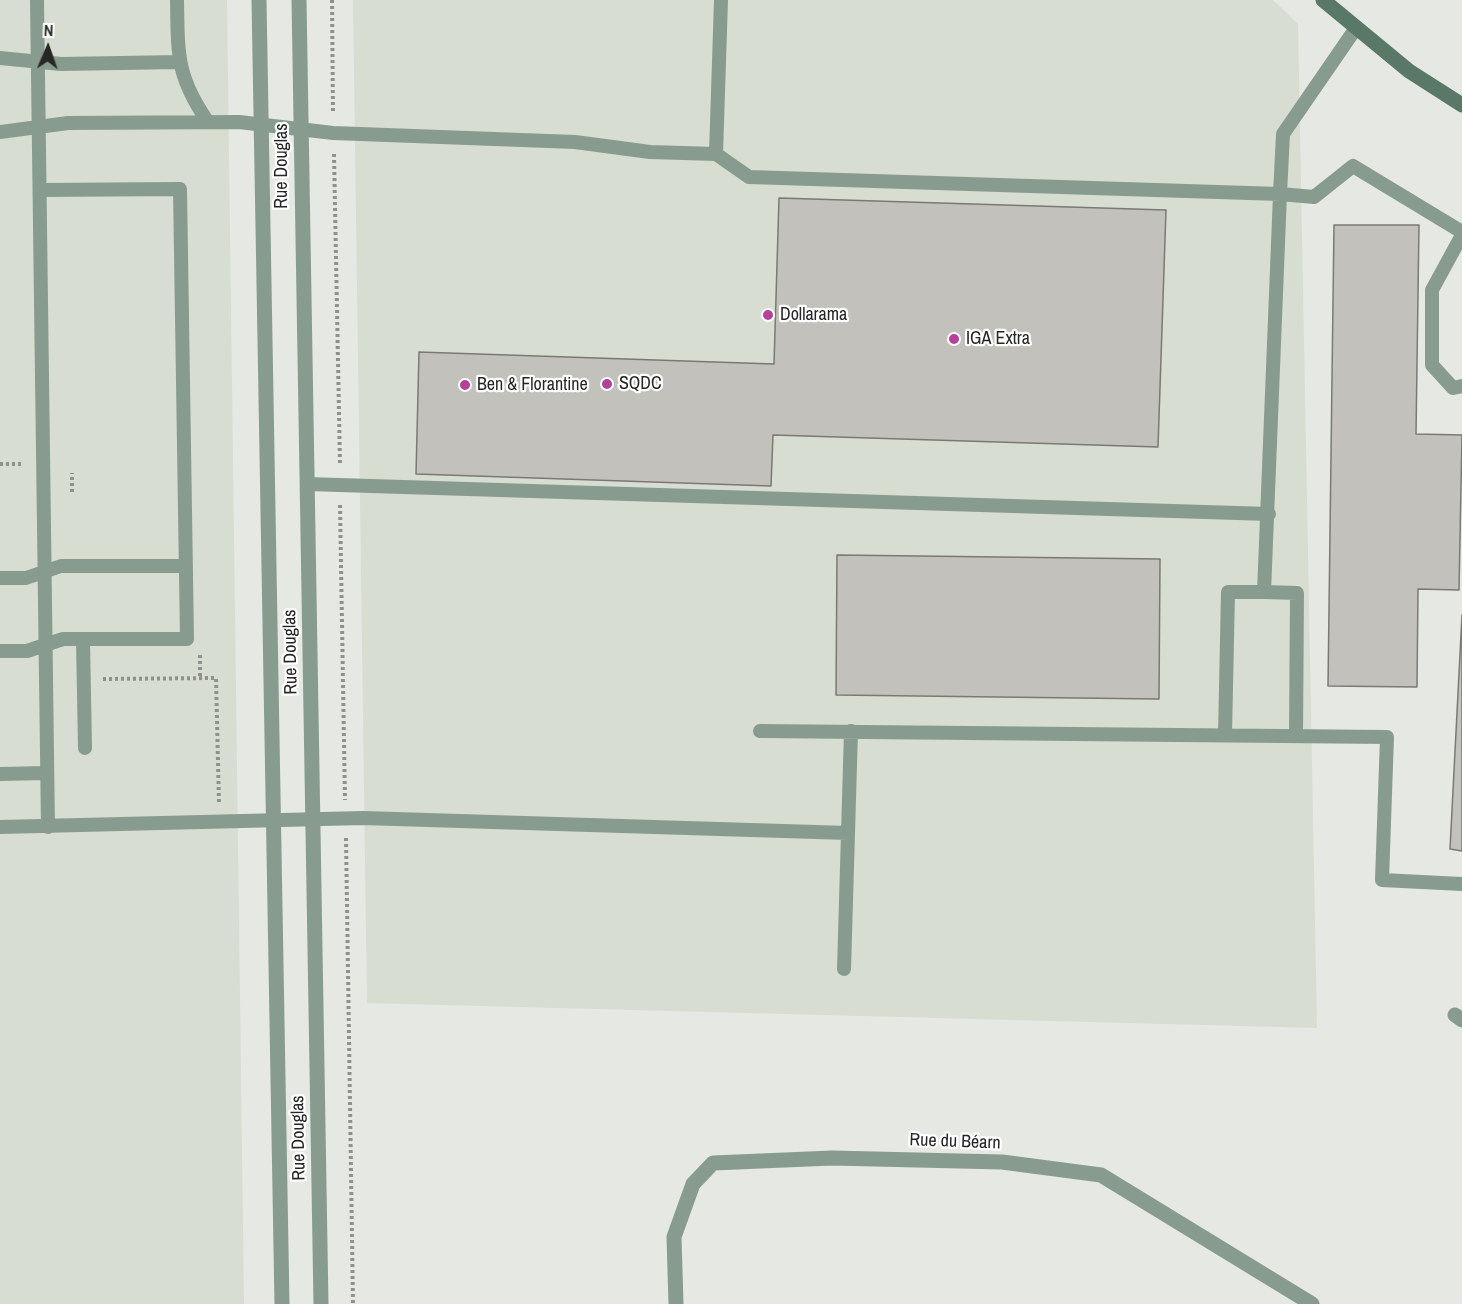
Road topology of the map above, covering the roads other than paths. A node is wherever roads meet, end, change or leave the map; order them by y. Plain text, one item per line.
1 (37, 0) edge
2 (177, 0) edge
3 (259, 0) edge
4 (298, 0) edge
5 (721, 0) edge
6 (1323, 0) edge
7 (1356, 28) junction
8 (0, 58) edge
9 (38, 61) junction
10 (178, 62) junction
11 (1462, 105) edge
12 (208, 122) junction
13 (261, 125) junction
14 (39, 127) junction
15 (302, 129) junction
16 (0, 132) edge
17 (716, 154) junction
18 (40, 190) junction
19 (1280, 194) junction
20 (1462, 233) edge
21 (1462, 386) edge
22 (307, 484) junction
23 (1269, 514) junction
24 (186, 566) junction
25 (43, 572) junction
26 (0, 578) edge
27 (1264, 592) junction
28 (83, 640) junction
29 (44, 644) junction
30 (0, 651) edge
31 (760, 730) dead end
32 (851, 731) junction
33 (1225, 735) junction
34 (1296, 736) junction
35 (85, 748) dead end
36 (47, 773) junction
37 (0, 774) edge
38 (314, 819) junction
39 (275, 821) junction
40 (0, 827) edge
41 (48, 827) junction
42 (848, 833) junction
43 (1462, 884) edge
44 (844, 969) dead end
45 (282, 1304) edge
46 (321, 1304) edge
47 (676, 1304) edge
48 (1311, 1304) edge

1 - 9 lane
2 - 10 lane
3 - 13 street, Rue Douglas
4 - 15 street, Rue Douglas
5 - 17 lane
6 - 7 street
7 - 11 street
7 - 19 lane
8 - 9 lane
9 - 10 lane
9 - 14 lane
10 - 12 lane
12 - 13 lane
12 - 14 lane
13 - 15 lane
13 - 39 street, Rue Douglas
14 - 16 lane
14 - 18 lane
15 - 17 lane
15 - 22 street, Rue Douglas
17 - 19 lane
18 - 24 lane
18 - 25 lane
19 - 20 lane
19 - 23 lane
20 - 21 lane
22 - 23 lane
22 - 38 street, Rue Douglas
23 - 27 lane
24 - 25 lane
24 - 28 lane
25 - 26 lane
25 - 29 lane
27 - 33 lane
27 - 34 lane
28 - 29 lane
28 - 35 lane
29 - 30 lane
29 - 36 lane
31 - 32 lane
32 - 33 lane
32 - 42 lane
33 - 34 lane
34 - 43 lane
36 - 37 lane
36 - 41 lane
38 - 39 lane
38 - 42 lane
38 - 46 street, Rue Douglas
39 - 41 lane
39 - 45 street, Rue Douglas
40 - 41 lane
42 - 44 lane
47 - 48 street, Rue du Béarn

